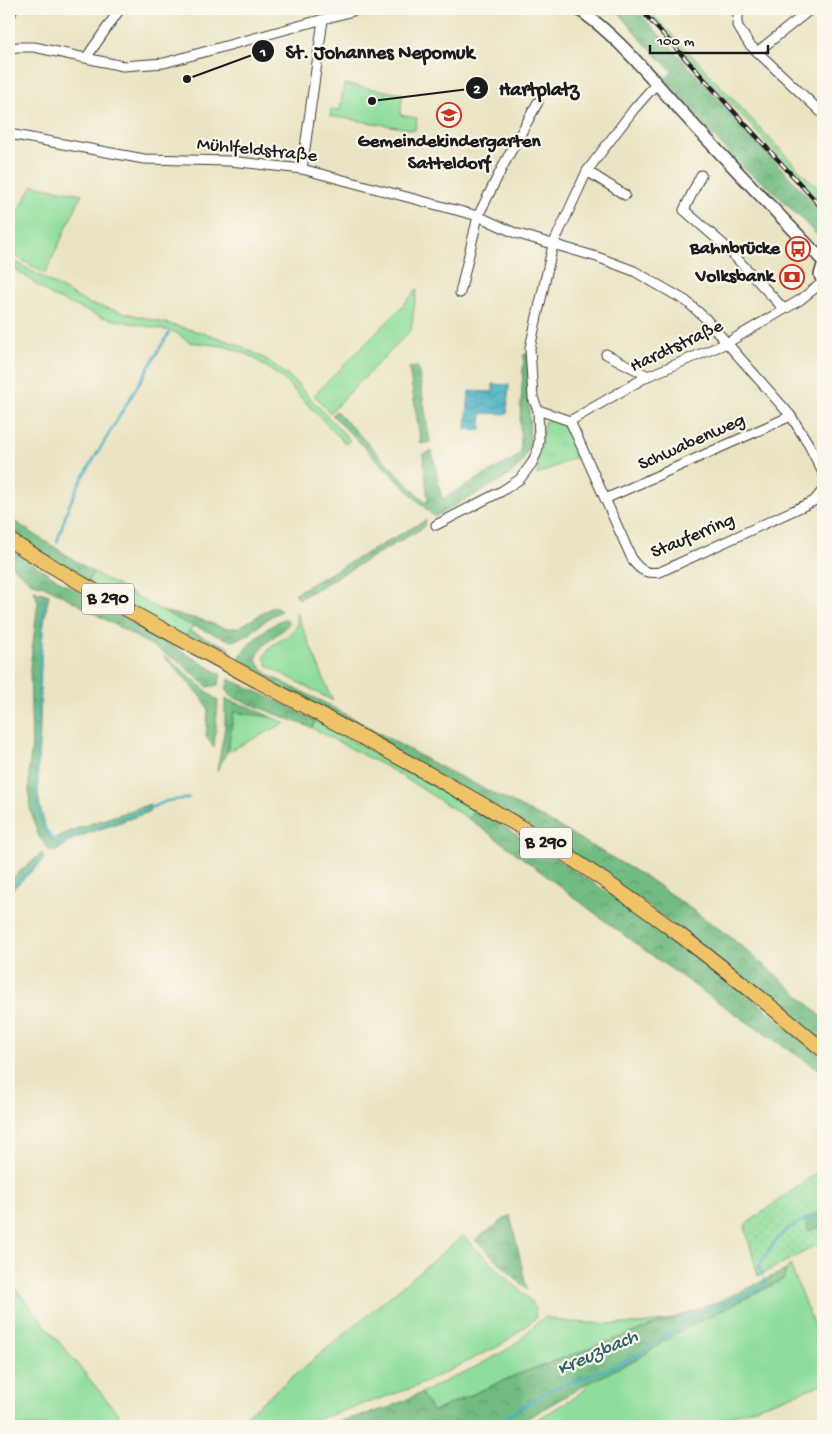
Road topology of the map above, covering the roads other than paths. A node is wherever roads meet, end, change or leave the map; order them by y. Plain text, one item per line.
1 (13, 9) edge
2 (120, 9) edge
3 (360, 9) edge
4 (578, 9) edge
5 (739, 9) edge
6 (810, 9) edge
7 (9, 18) edge
8 (323, 20) junction
9 (9, 49) edge
10 (757, 52) junction
11 (86, 58) junction
12 (656, 84) junction
13 (538, 102) dead end
14 (821, 109) edge
15 (9, 134) edge
16 (302, 169) junction
17 (587, 172) junction
18 (700, 175) dead end
19 (625, 195) dead end
20 (478, 216) junction
21 (553, 245) junction
22 (823, 261) edge
23 (823, 265) edge
24 (823, 282) edge
25 (460, 293) dead end
26 (784, 309) junction
27 (727, 343) junction
28 (606, 354) dead end
29 (648, 376) junction
30 (538, 410) junction
31 (792, 416) junction
32 (570, 421) junction
33 (823, 473) edge
34 (823, 490) edge
35 (605, 499) junction
36 (436, 525) dead end
37 (9, 540) edge
38 (823, 1050) edge

1 - 7 street
2 - 11 street
3 - 8 street
4 - 12 street
5 - 10 street
6 - 10 street
8 - 11 street
8 - 16 street
9 - 11 street
10 - 14 street
12 - 17 street
12 - 22 street
13 - 20 street
15 - 16 street, Mühlfeldstraße
16 - 20 street, Mühlfeldstraße
17 - 19 street
17 - 21 street
18 - 26 street
20 - 21 street, Mühlfeldstraße
20 - 25 street
21 - 27 street, Mühlfeldstraße
21 - 30 street
23 - 24 street
24 - 26 street, Hardtstraße
26 - 27 street, Hardtstraße
27 - 29 street, Hardtstraße
27 - 31 street
28 - 29 street
29 - 32 street, Hardtstraße
30 - 32 street
30 - 36 street
31 - 33 street
31 - 35 street, Schwabenweg
32 - 35 street, Stauferring
34 - 35 street, Stauferring
37 - 38 main road, B 290

